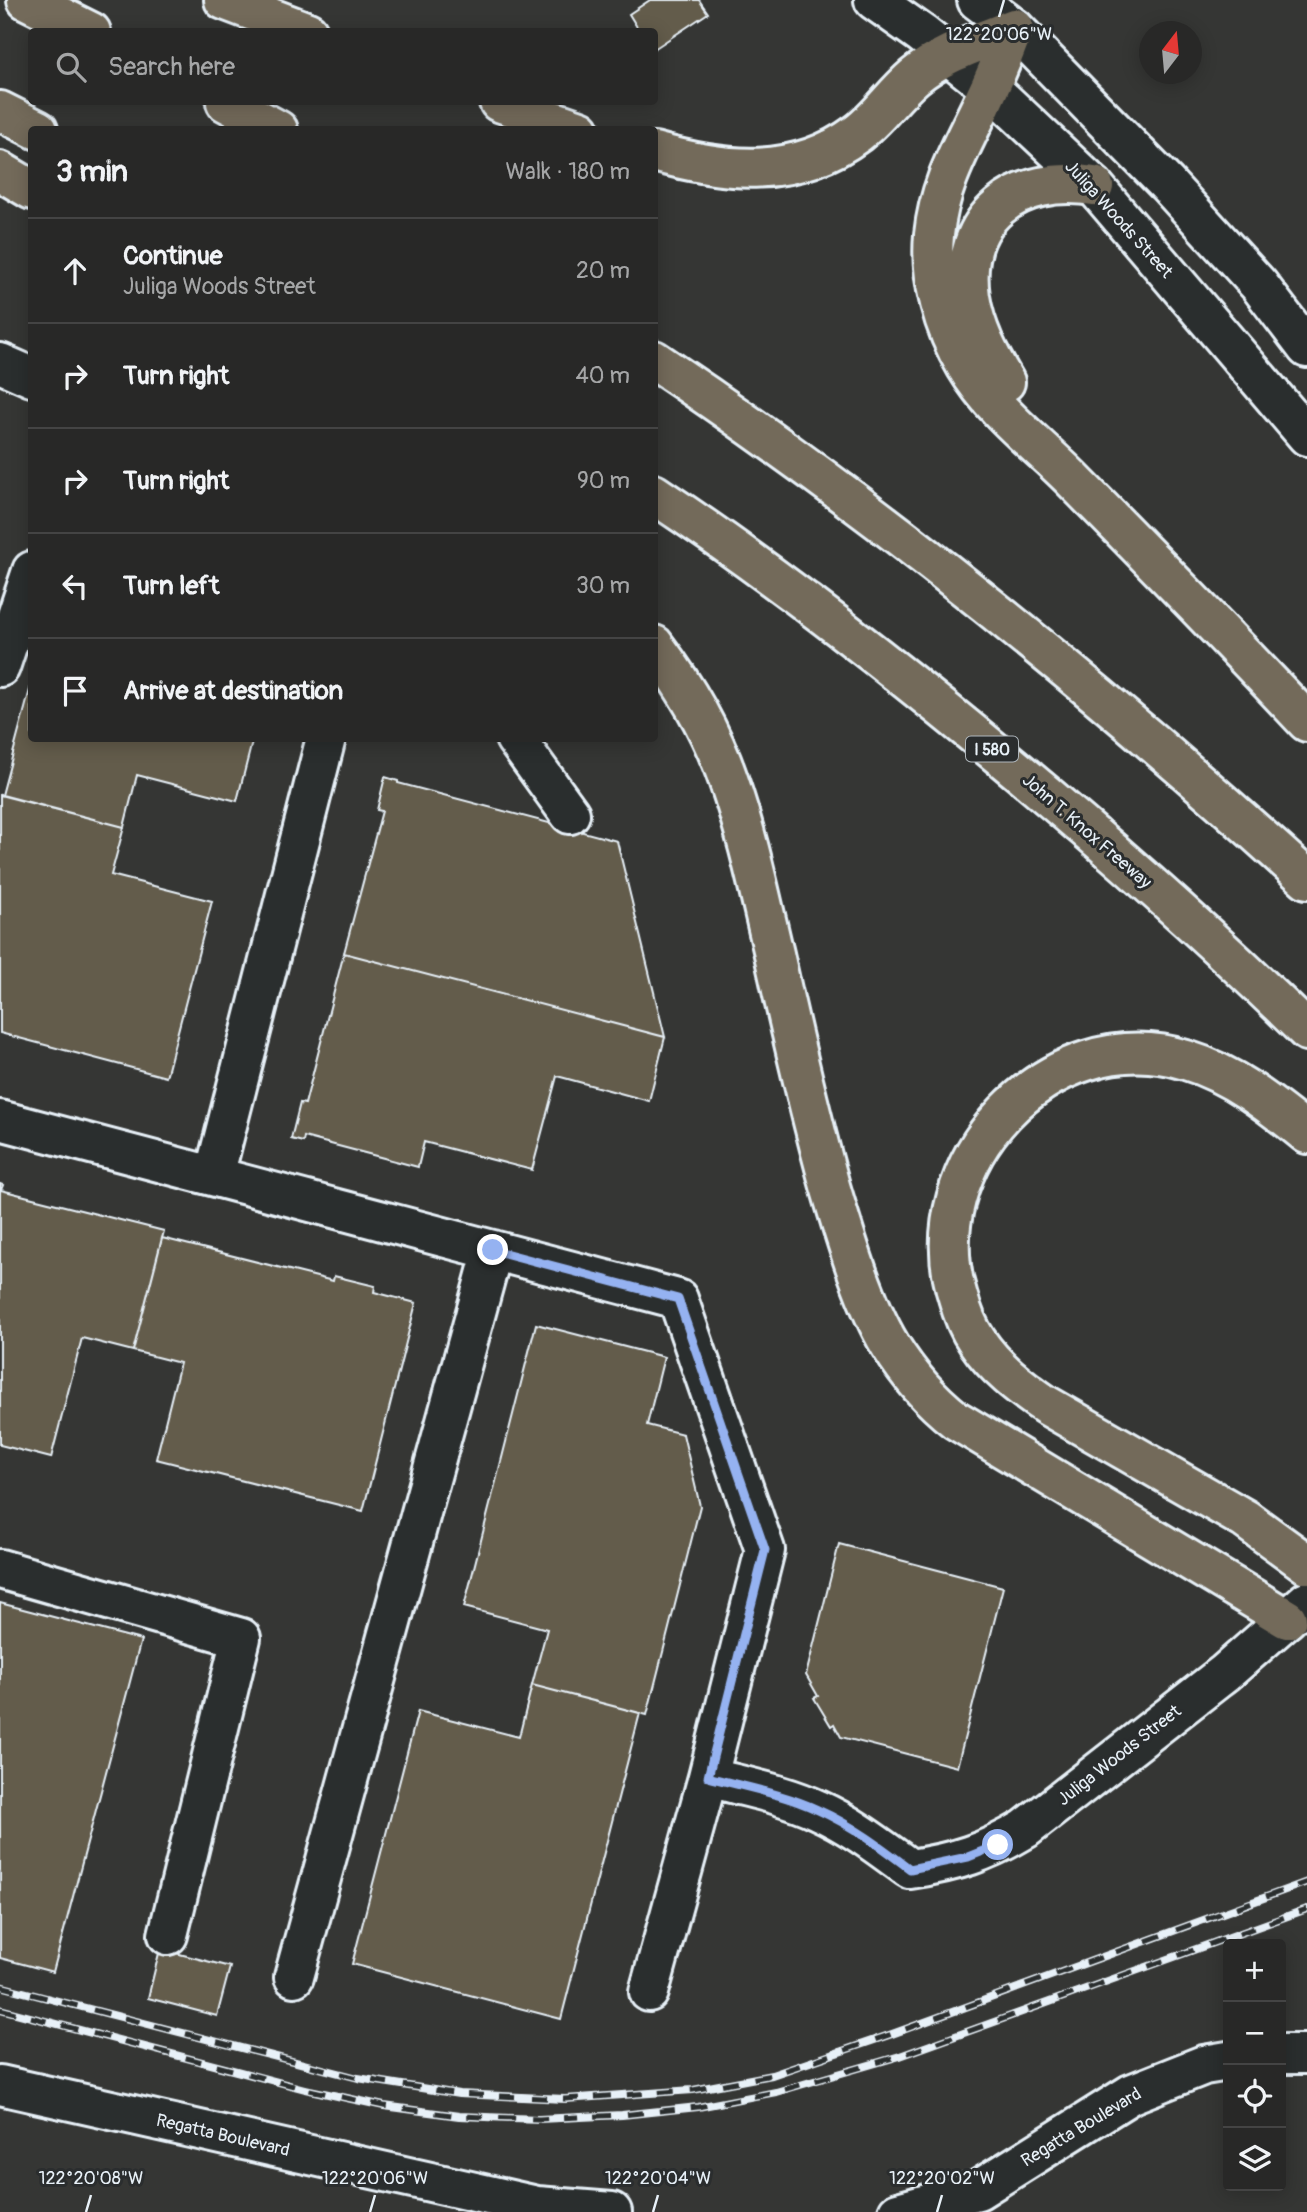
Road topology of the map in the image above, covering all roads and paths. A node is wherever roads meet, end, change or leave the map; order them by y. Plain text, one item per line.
1 (27, 0) edge
2 (224, 0) edge
3 (874, 0) edge
4 (977, 0) edge
5 (83, 28) edge
6 (298, 28) edge
7 (1014, 28) junction
8 (948, 55) junction
9 (990, 88) junction
10 (232, 105) edge
11 (508, 105) edge
12 (0, 111) edge
13 (30, 126) edge
14 (271, 126) edge
15 (568, 126) edge
16 (658, 153) edge
17 (0, 172) edge
18 (1094, 186) junction
19 (28, 188) edge
20 (1307, 348) edge
21 (0, 363) edge
22 (658, 363) edge
23 (28, 375) edge
24 (1307, 436) edge
25 (1064, 471) junction
26 (658, 497) edge
27 (28, 583) edge
28 (658, 651) edge
29 (0, 667) edge
30 (1307, 722) edge
31 (325, 742) edge
32 (518, 742) edge
33 (570, 814) dead end
34 (1307, 879) edge
35 (1307, 1031) edge
36 (0, 1120) edge
37 (1307, 1135) edge
38 (214, 1177) junction
39 (493, 1250) junction
40 (1307, 1564) edge
41 (0, 1569) edge
42 (1301, 1617) edge
43 (708, 1777) junction
44 (168, 1935) dead end
45 (294, 1977) dead end
46 (649, 1992) dead end
47 (1286, 2054) edge
48 (1307, 2054) edge
49 (1223, 2062) edge
50 (0, 2085) edge
51 (612, 2212) edge
52 (898, 2212) edge

1 - 5 highway
2 - 6 highway
3 - 8 street, Juliga Woods Street
4 - 7 street
7 - 8 highway
7 - 9 highway
7 - 20 street
8 - 9 street, Juliga Woods Street
8 - 16 highway
9 - 18 street, Juliga Woods Street
9 - 25 highway
10 - 14 highway
11 - 15 highway
12 - 13 highway
17 - 19 highway
18 - 24 street, Juliga Woods Street
18 - 25 highway
21 - 23 street
22 - 34 highway
25 - 30 highway
26 - 35 highway, John T. Knox Freeway / I 580
27 - 29 street
28 - 42 highway
31 - 38 street
32 - 33 street
36 - 38 street
37 - 40 highway
38 - 39 street
39 - 43 street
39 - 45 street
41 - 44 street
42 - 43 street, Juliga Woods Street
43 - 46 street
47 - 48 street
49 - 52 street, Regatta Boulevard
50 - 51 street, Regatta Boulevard

